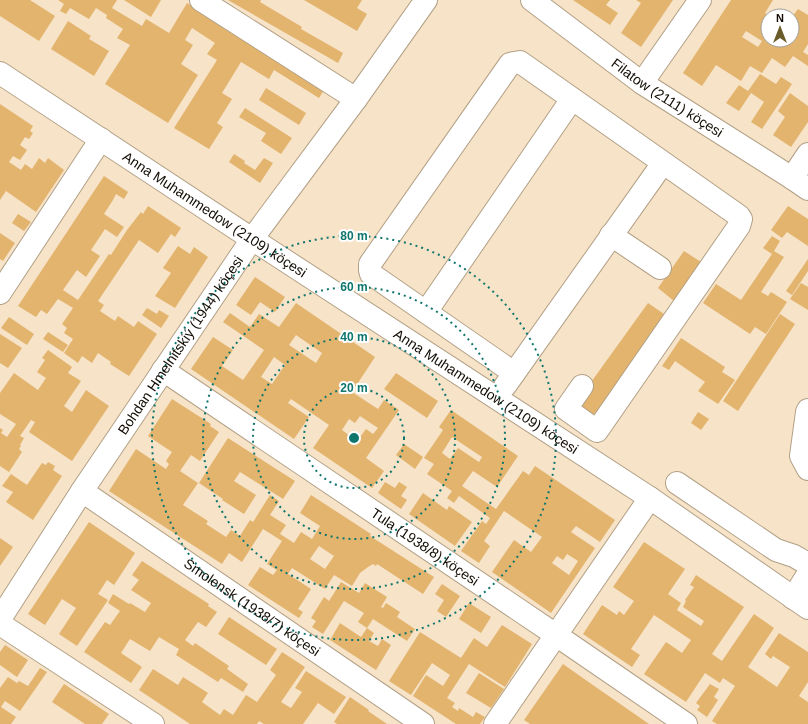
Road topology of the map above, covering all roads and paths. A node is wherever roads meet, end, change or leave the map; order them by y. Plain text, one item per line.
1 (200, 0) edge
2 (426, 0) edge
3 (532, 0) edge
4 (700, 0) edge
5 (0, 73) edge
6 (642, 83) junction
7 (356, 99) junction
8 (572, 99) junction
9 (101, 139) junction
10 (808, 154) edge
11 (663, 163) junction
12 (800, 183) edge
13 (611, 235) junction
14 (252, 239) junction
15 (660, 268) dead end
16 (0, 293) edge
17 (426, 312) junction
18 (164, 370) junction
19 (514, 374) junction
20 (582, 386) dead end
21 (496, 398) junction
22 (808, 410) edge
23 (808, 469) edge
24 (677, 483) dead end
25 (82, 491) junction
26 (650, 498) junction
27 (808, 564) edge
28 (808, 574) edge
29 (801, 603) edge
30 (0, 619) edge
31 (0, 624) edge
32 (556, 635) junction
33 (153, 724) edge
34 (423, 724) edge
35 (495, 724) edge
36 (686, 724) edge

1 - 7 street
2 - 7 street, Bohdan Hmelnitskiý (1944) köçesi
3 - 6 street, Filatow (2111) köçesi
4 - 6 street
5 - 9 street, Anna Muhammedow (2109) köçesi
6 - 12 street, Filatow (2111) köçesi
7 - 14 street, Bohdan Hmelnitskiý (1944) köçesi
8 - 11 street
8 - 17 street
8 - 17 street
9 - 14 street, Anna Muhammedow (2109) köçesi
9 - 16 street
10 - 12 street
11 - 13 street
11 - 20 street
13 - 15 street
13 - 19 street
14 - 18 street, Bohdan Hmelnitskiý (1944) köçesi
14 - 21 street, Anna Muhammedow (2109) köçesi
17 - 19 street
18 - 25 street, Bohdan Hmelnitskiý (1944) köçesi
18 - 32 street, Tula (1938/8) köçesi
19 - 21 street
21 - 26 street, Anna Muhammedow (2109) köçesi
22 - 23 street
24 - 27 street
25 - 30 street, Bohdan Hmelnitskiý (1944) köçesi
25 - 34 street, Smolensk (1938/7) köçesi
26 - 29 street, Anna Muhammedow (2109) köçesi
26 - 32 street
28 - 29 street
31 - 33 street
32 - 35 street
32 - 36 street, Tula (1938/8) köçesi

